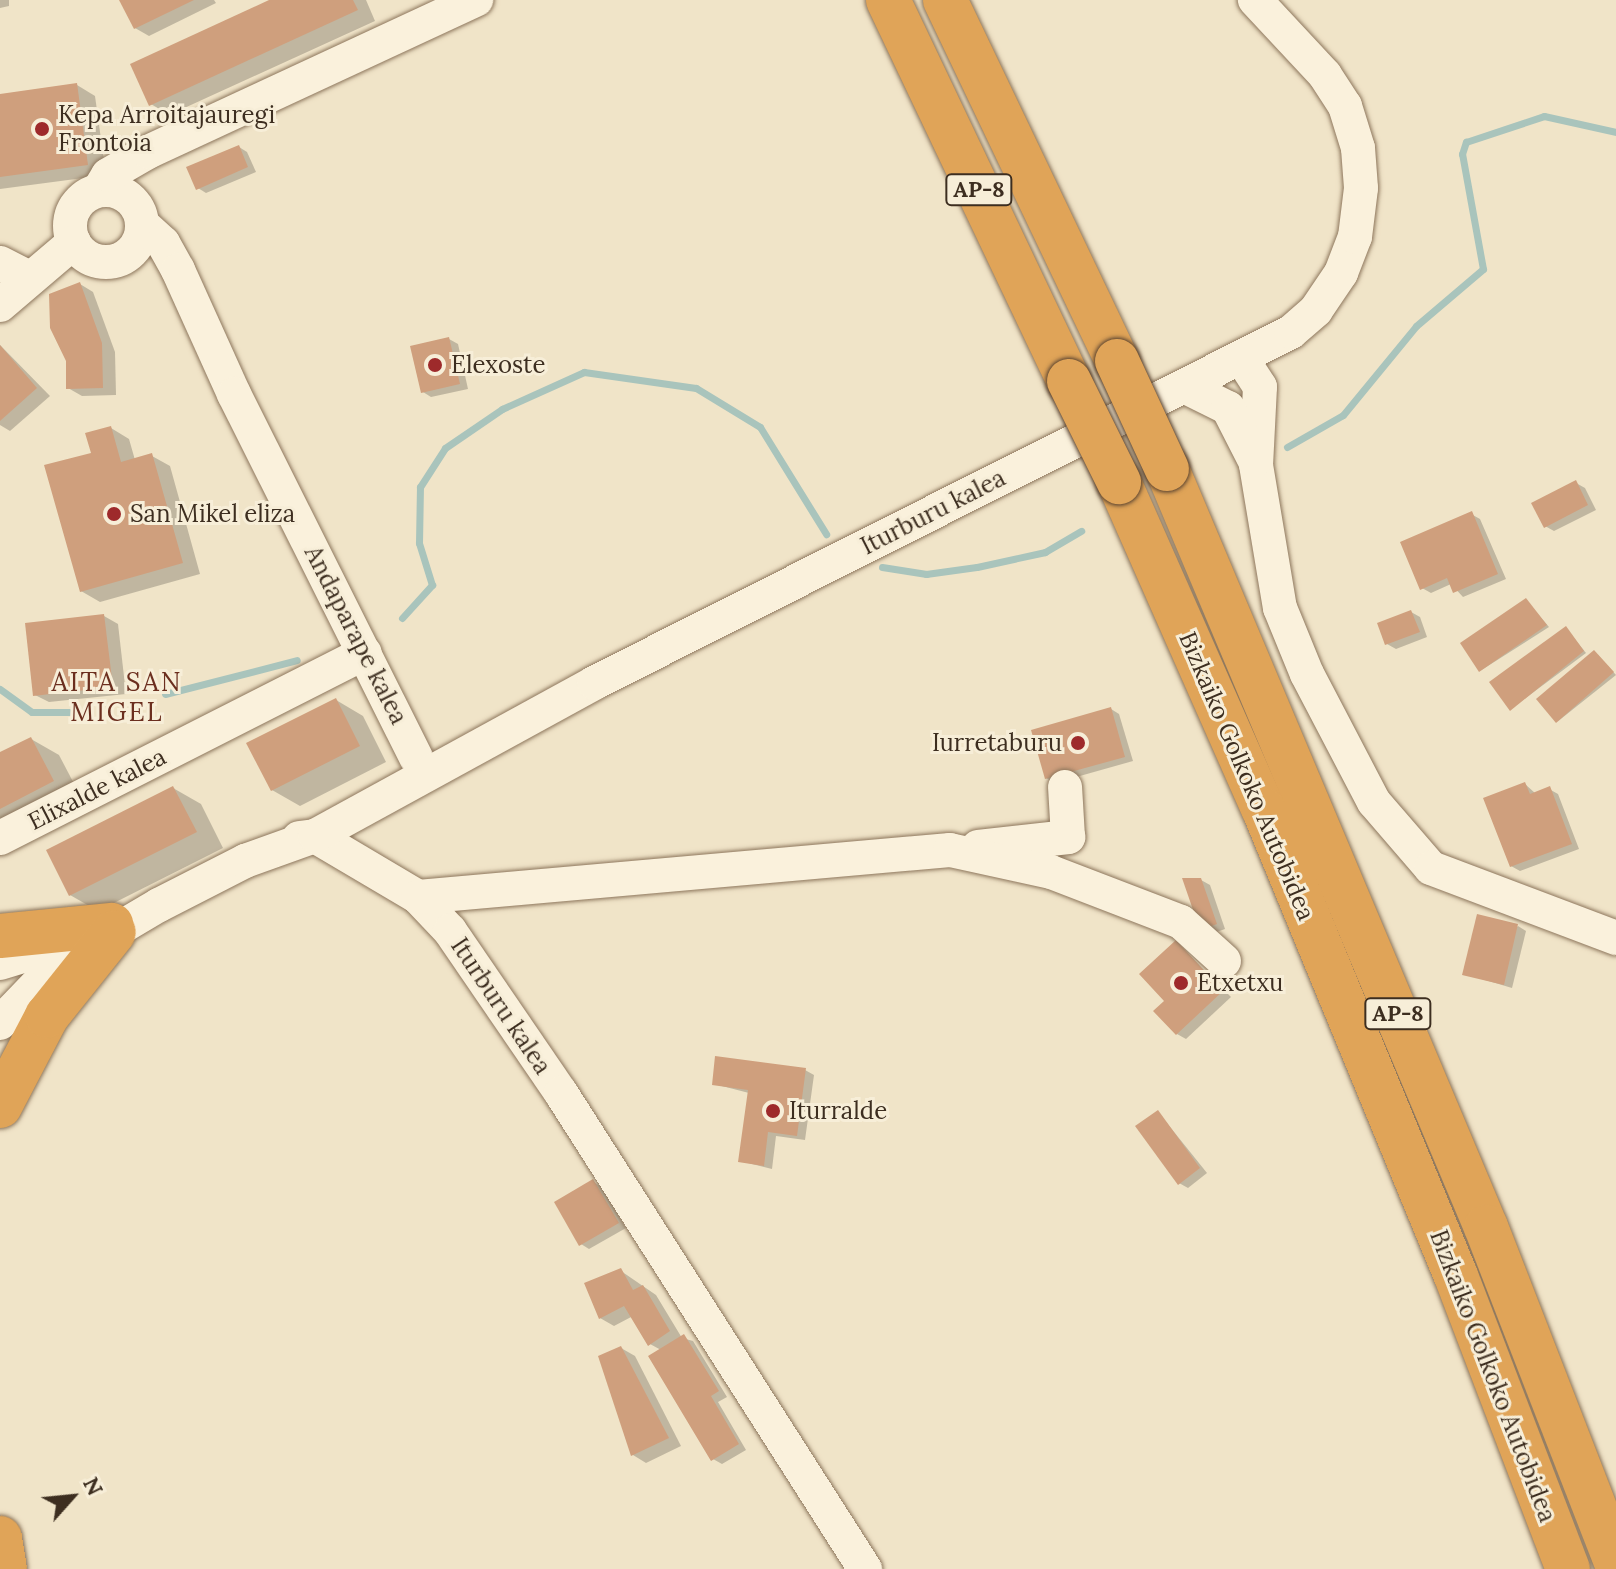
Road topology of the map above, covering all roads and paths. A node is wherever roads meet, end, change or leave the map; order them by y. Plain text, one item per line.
1 (476, 0) edge
2 (888, 0) edge
3 (945, 0) edge
4 (1255, 0) edge
5 (148, 152) junction
6 (99, 190) junction
7 (139, 214) junction
8 (74, 242) junction
9 (121, 260) junction
10 (15, 270) edge
11 (189, 299) junction
12 (0, 305) edge
13 (1316, 310) junction
14 (1239, 361) junction
15 (1188, 388) junction
16 (1251, 420) junction
17 (365, 653) junction
18 (594, 683) junction
19 (529, 721) junction
20 (416, 757) junction
21 (1065, 787) dead end
22 (347, 819) junction
23 (315, 836) junction
24 (0, 838) edge
25 (950, 850) junction
26 (258, 851) junction
27 (418, 897) junction
28 (112, 928) junction
29 (0, 936) edge
30 (1616, 938) edge
31 (1224, 961) dead end
32 (0, 963) edge
33 (0, 1023) edge
34 (0, 1106) edge
35 (0, 1538) edge
36 (1616, 1563) edge
37 (5, 1569) edge
38 (865, 1569) edge
39 (1568, 1569) edge

1 - 5 street
2 - 39 highway, Bizkaiko Golkoko Autobidea / AP-8, bridge
3 - 36 highway, Bizkaiko Golkoko Autobidea / AP-8, bridge
4 - 13 street
5 - 6 street
5 - 7 street
6 - 7 street
6 - 8 street
7 - 9 street
7 - 11 street, Andaparape kalea
8 - 9 street
8 - 10 street
9 - 11 street
10 - 12 street
11 - 17 street, Andaparape kalea
13 - 14 street, Iturburu kalea
13 - 16 street
14 - 15 street, Iturburu kalea
14 - 16 street
15 - 16 street
15 - 18 street, Iturburu kalea
16 - 30 street
17 - 20 street, Andaparape kalea
17 - 24 street, Elixalde kalea
18 - 19 street
18 - 20 street
19 - 20 street
19 - 22 street
20 - 22 street
20 - 26 street
21 - 25 street
22 - 23 street
23 - 26 street
23 - 27 street, Iturburu kalea
25 - 27 street
25 - 31 street
26 - 28 street
27 - 38 street, Iturburu kalea
28 - 29 highway
28 - 32 street
28 - 33 street
28 - 34 highway
35 - 37 highway

